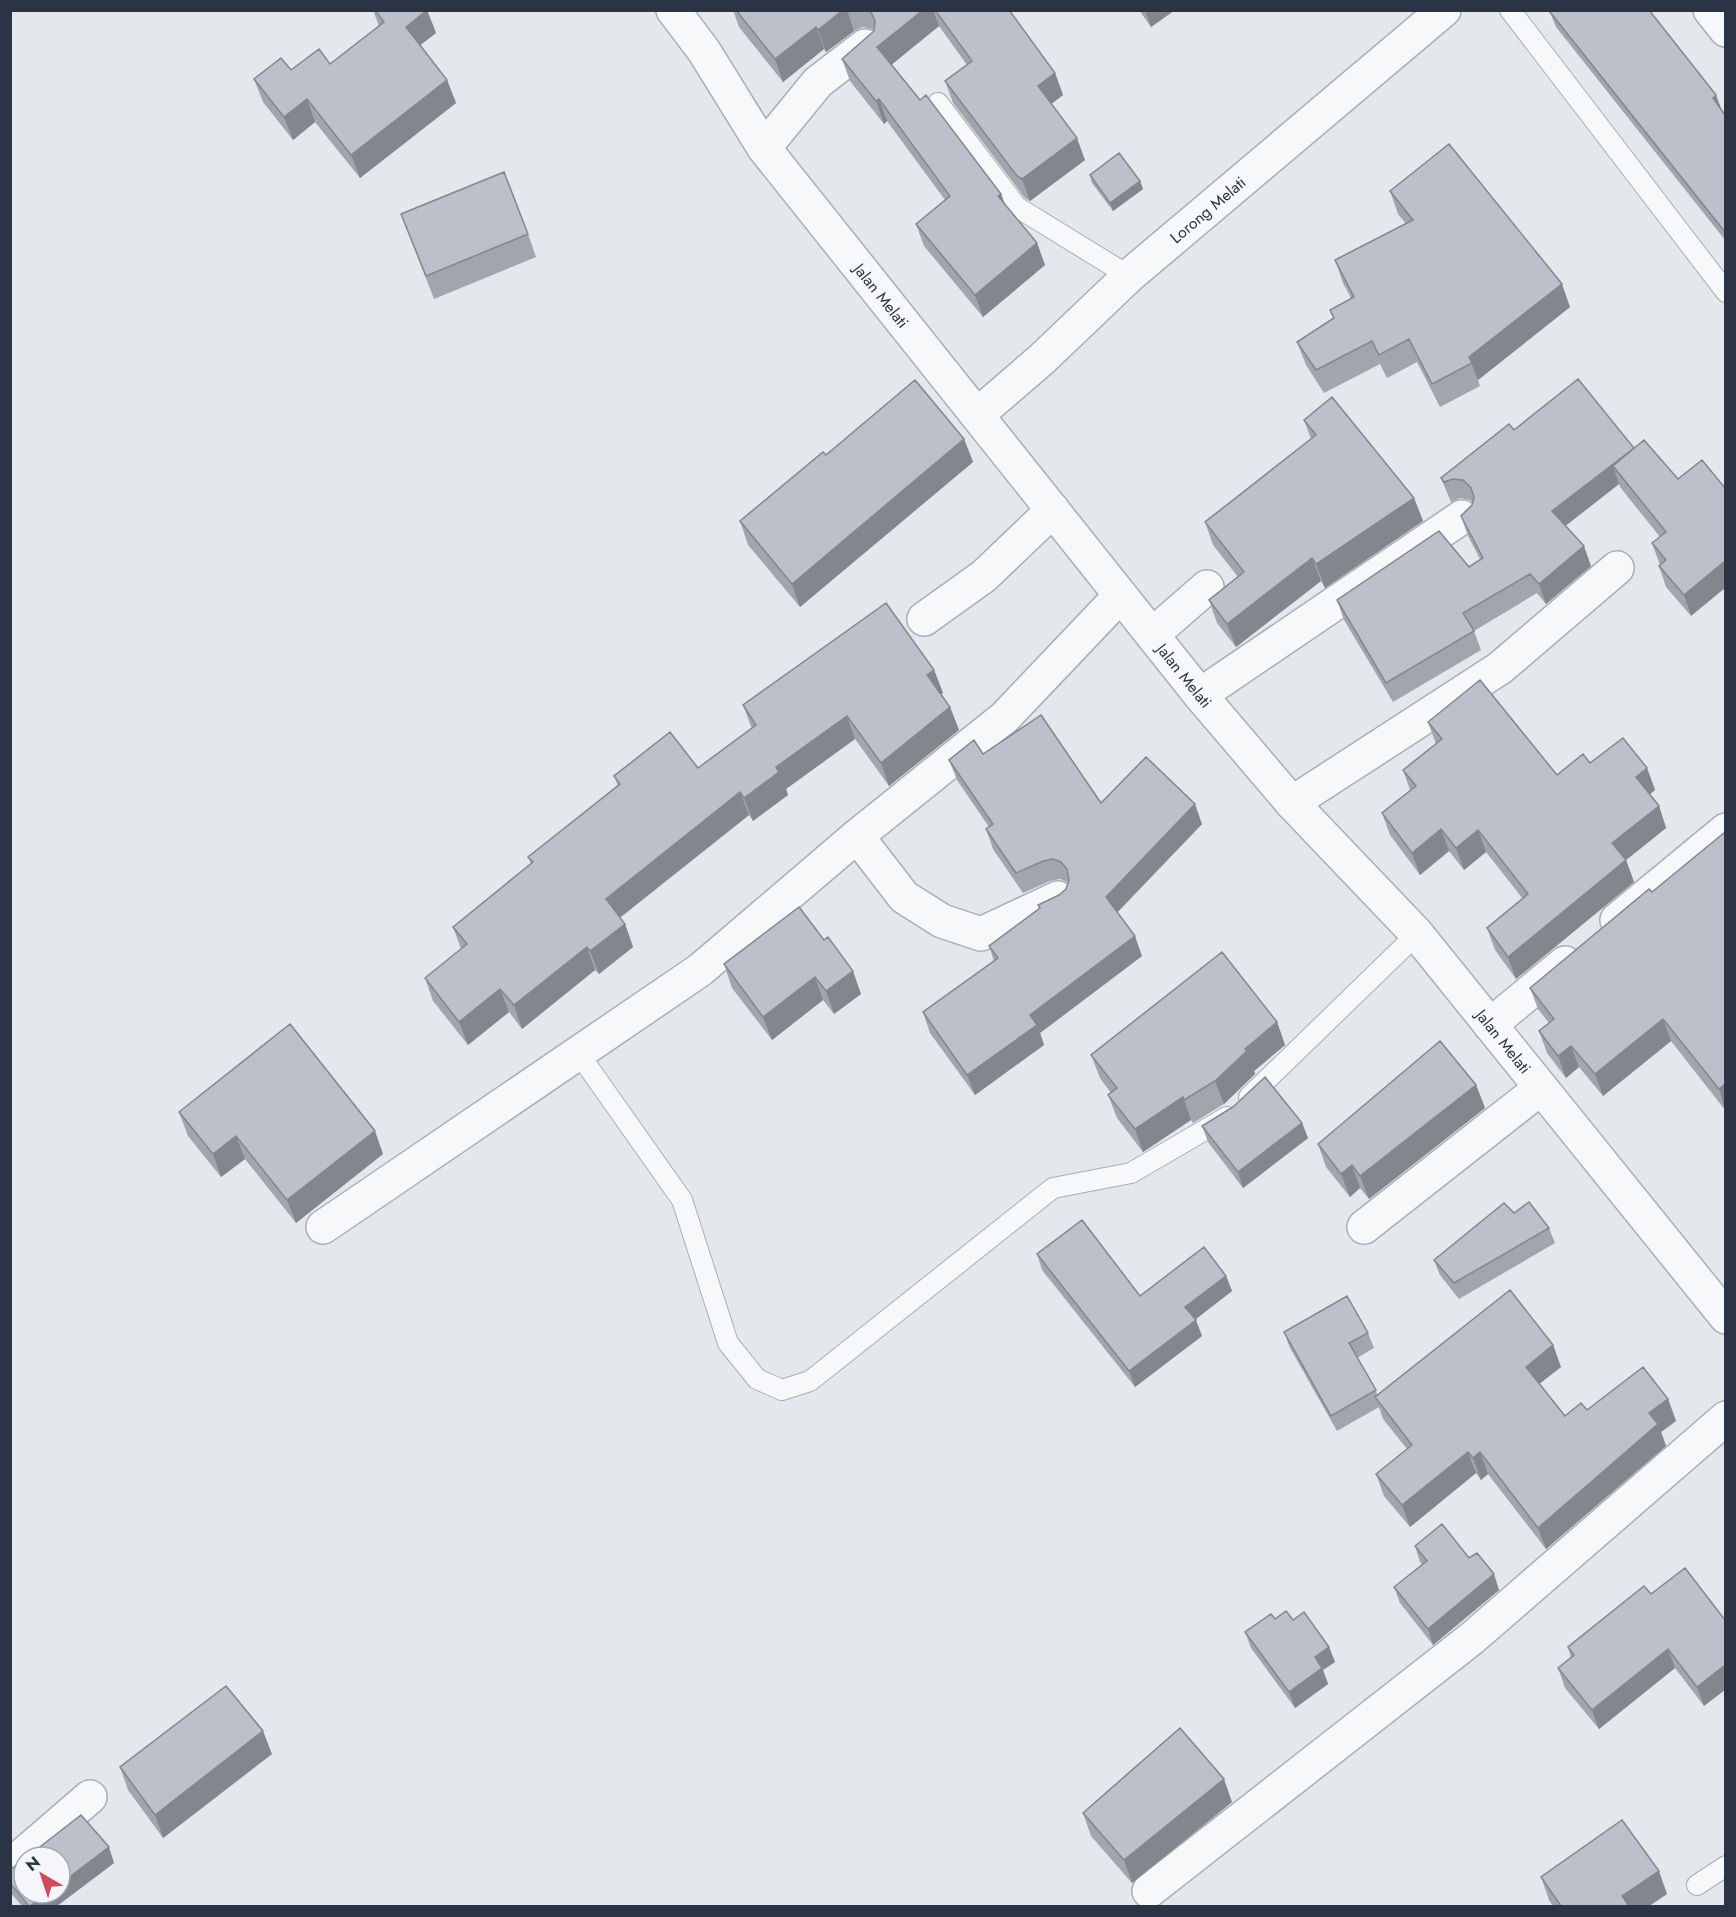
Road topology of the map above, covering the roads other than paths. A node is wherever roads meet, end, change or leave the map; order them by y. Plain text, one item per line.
1 (1444, 10) edge
2 (1510, 10) edge
3 (1710, 10) edge
4 (679, 12) edge
5 (1725, 30) edge
6 (865, 46) edge
7 (938, 104) dead end
8 (764, 148) junction
9 (1129, 276) junction
10 (1725, 292) edge
11 (977, 415) junction
12 (1053, 510) junction
13 (1462, 517) edge
14 (1617, 568) dead end
15 (1208, 587) dead end
16 (1120, 596) junction
17 (924, 619) dead end
18 (1153, 634) junction
19 (1200, 695) junction
20 (1292, 803) junction
21 (1725, 830) edge
22 (857, 836) junction
23 (1058, 898) edge
24 (1417, 934) junction
25 (1491, 1025) junction
26 (579, 1054) junction
27 (1541, 1088) junction
28 (323, 1227) dead end
29 (1364, 1227) dead end
30 (1725, 1317) edge
31 (1725, 1418) edge
32 (90, 1797) dead end
33 (10, 1866) edge
34 (1725, 1866) edge
35 (1697, 1885) dead end
36 (1149, 1891) dead end

1 - 9 street, Lorong Melati
2 - 10 lane
3 - 5 street
4 - 8 street, Jalan Melati
6 - 8 street
7 - 9 lane
8 - 11 street, Jalan Melati
9 - 11 street, Lorong Melati
11 - 12 street, Jalan Melati
12 - 16 street, Jalan Melati
12 - 17 street
13 - 19 street
14 - 20 street
15 - 18 street
16 - 18 street, Jalan Melati
16 - 22 street
18 - 19 street, Jalan Melati
19 - 20 street, Jalan Melati
20 - 24 street, Jalan Melati
21 - 25 street
22 - 23 street
22 - 26 street
24 - 25 street, Jalan Melati
24 - 26 lane
25 - 27 street, Jalan Melati
26 - 28 street
27 - 29 street
27 - 30 street, Jalan Melati
31 - 36 street
32 - 33 street
34 - 35 lane

